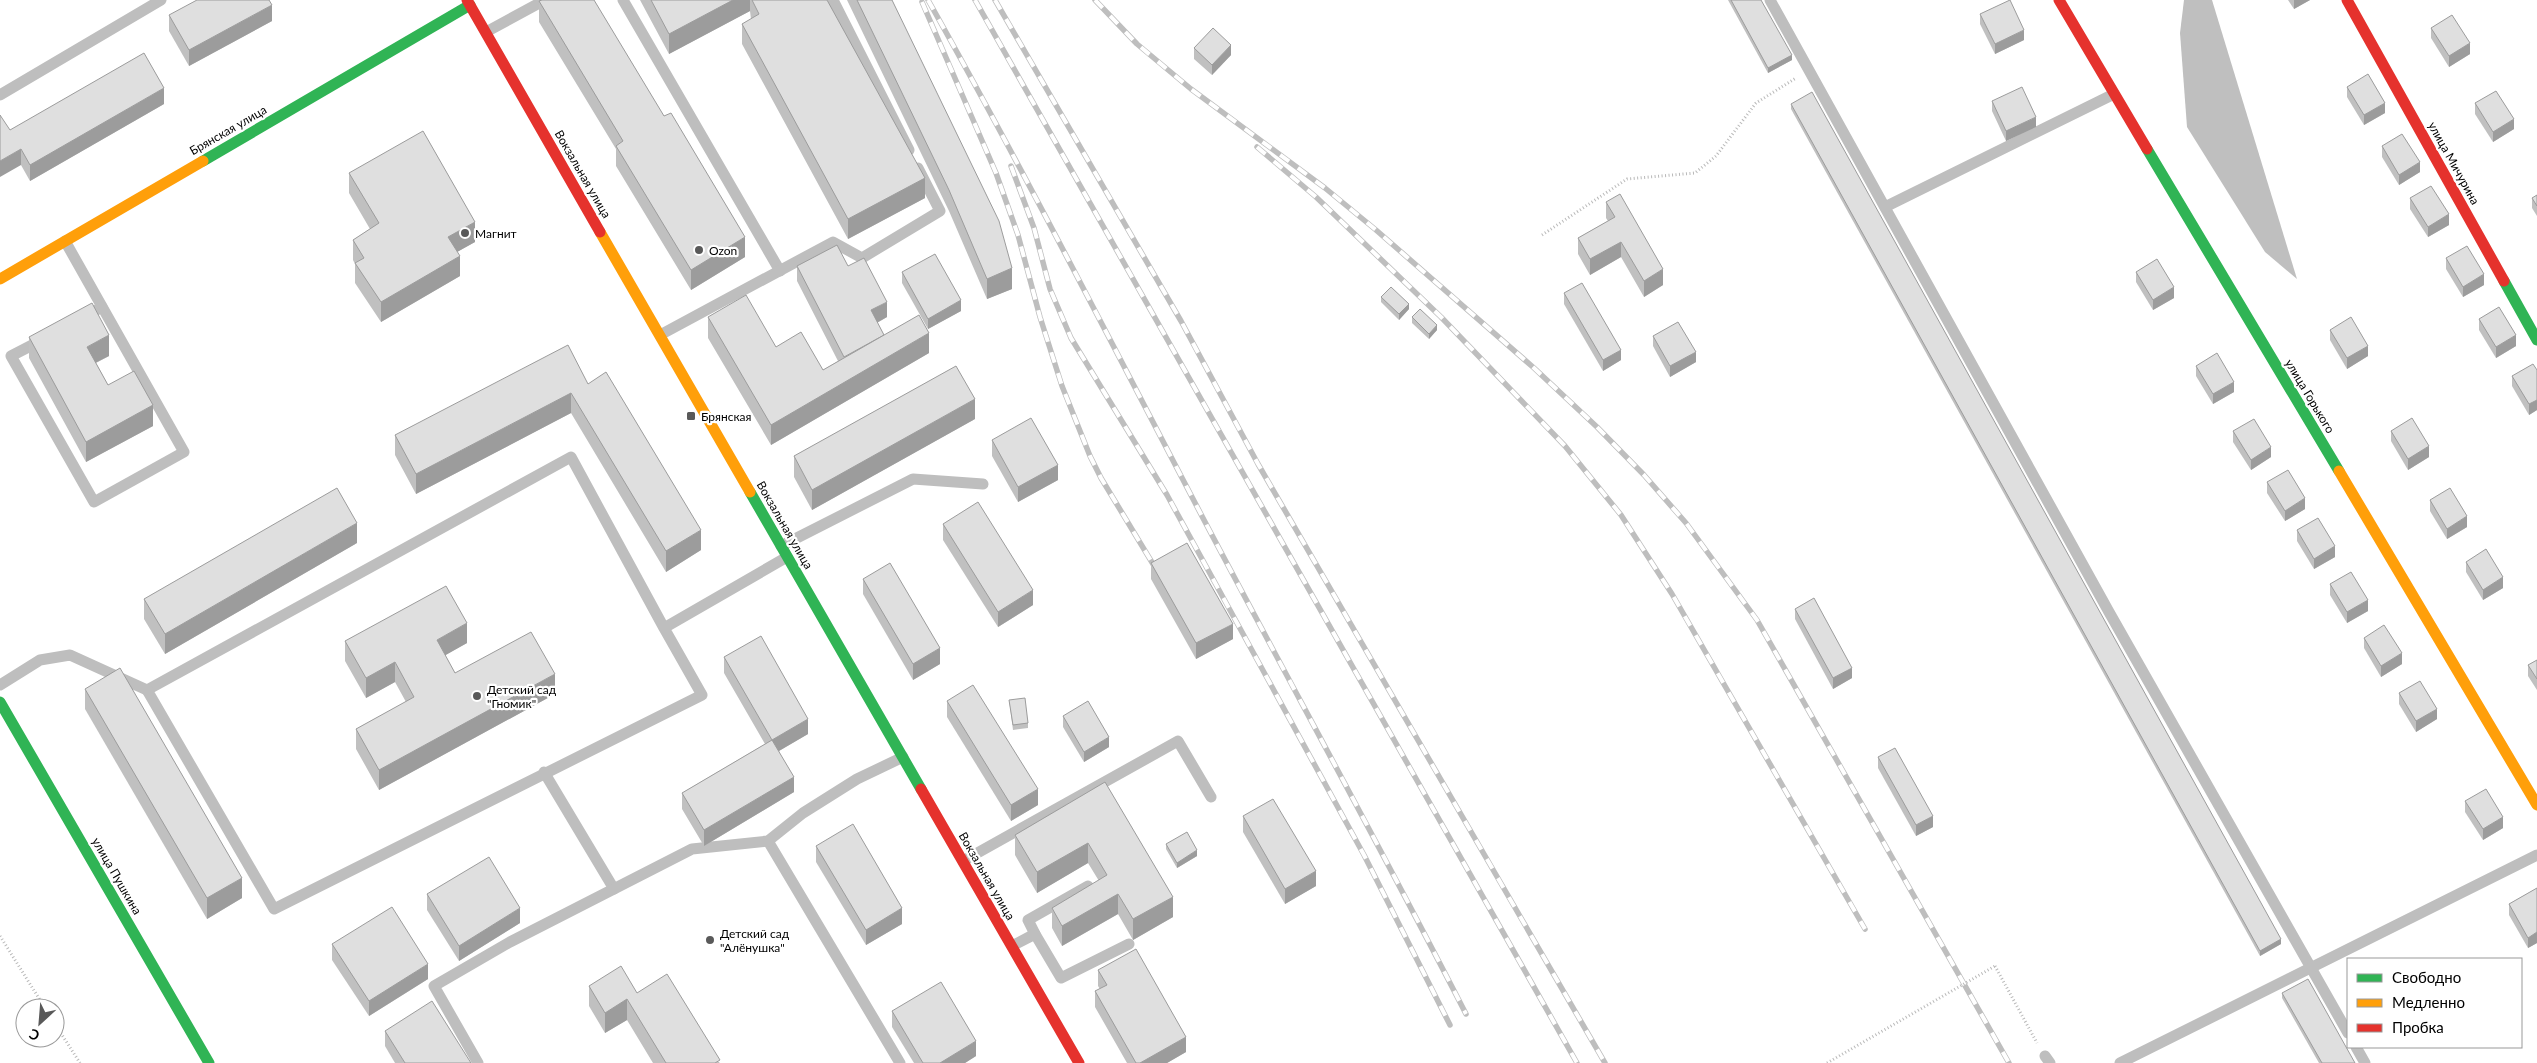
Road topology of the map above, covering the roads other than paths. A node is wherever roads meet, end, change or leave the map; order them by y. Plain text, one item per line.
1 (161, 0) edge
2 (545, 0) edge
3 (623, 0) edge
4 (832, 0) edge
5 (1770, 0) edge
6 (2058, 0) edge
7 (2348, 0) edge
8 (468, 2) edge
9 (486, 32) junction
10 (2114, 94) junction
11 (0, 96) edge
12 (1885, 207) junction
13 (65, 241) junction
14 (780, 271) junction
15 (0, 279) edge
16 (102, 307) junction
17 (69, 325) edge
18 (53, 334) edge
19 (660, 335) junction
20 (2537, 340) edge
21 (983, 484) dead end
22 (781, 546) junction
23 (787, 557) junction
24 (664, 628) junction
25 (0, 685) edge
26 (148, 690) junction
27 (0, 702) edge
28 (903, 757) junction
29 (544, 772) junction
30 (1210, 797) dead end
31 (2537, 806) edge
32 (768, 842) junction
33 (2537, 855) edge
34 (963, 861) junction
35 (1088, 886) edge
36 (614, 889) junction
37 (1035, 934) junction
38 (1129, 944) dead end
39 (1012, 946) junction
40 (2312, 967) junction
41 (2347, 1031) edge
42 (2357, 1048) edge
43 (209, 1063) edge
44 (478, 1063) edge
45 (900, 1063) edge
46 (1079, 1063) edge
47 (2120, 1063) edge
48 (2365, 1063) edge

1 - 11 lane
2 - 9 lane
3 - 14 lane
4 - 14 lane
5 - 12 lane
6 - 10 main road, улица Горького
7 - 20 main road, улица Мичурина
8 - 9 main road, Вокзальная улица
8 - 13 main road, Брянская улица
9 - 19 main road, Вокзальная улица
10 - 12 lane
10 - 31 main road, улица Горького
12 - 40 lane
13 - 15 main road, Брянская улица
13 - 16 lane
14 - 19 lane
16 - 17 lane
16 - 18 lane
19 - 22 main road, Вокзальная улица
21 - 22 lane
22 - 23 main road, Вокзальная улица
23 - 24 lane
23 - 28 main road, Вокзальная улица
24 - 26 lane
24 - 29 lane
25 - 26 lane
26 - 29 lane
27 - 43 main road, улица Пушкина
28 - 32 lane
28 - 34 main road, Вокзальная улица
29 - 36 lane
30 - 34 lane
32 - 36 lane
32 - 45 lane
33 - 40 lane
34 - 39 main road, Вокзальная улица
35 - 37 lane
36 - 44 lane
37 - 38 lane
37 - 39 lane
39 - 46 main road, Вокзальная улица
40 - 41 lane
40 - 47 lane
42 - 48 lane

